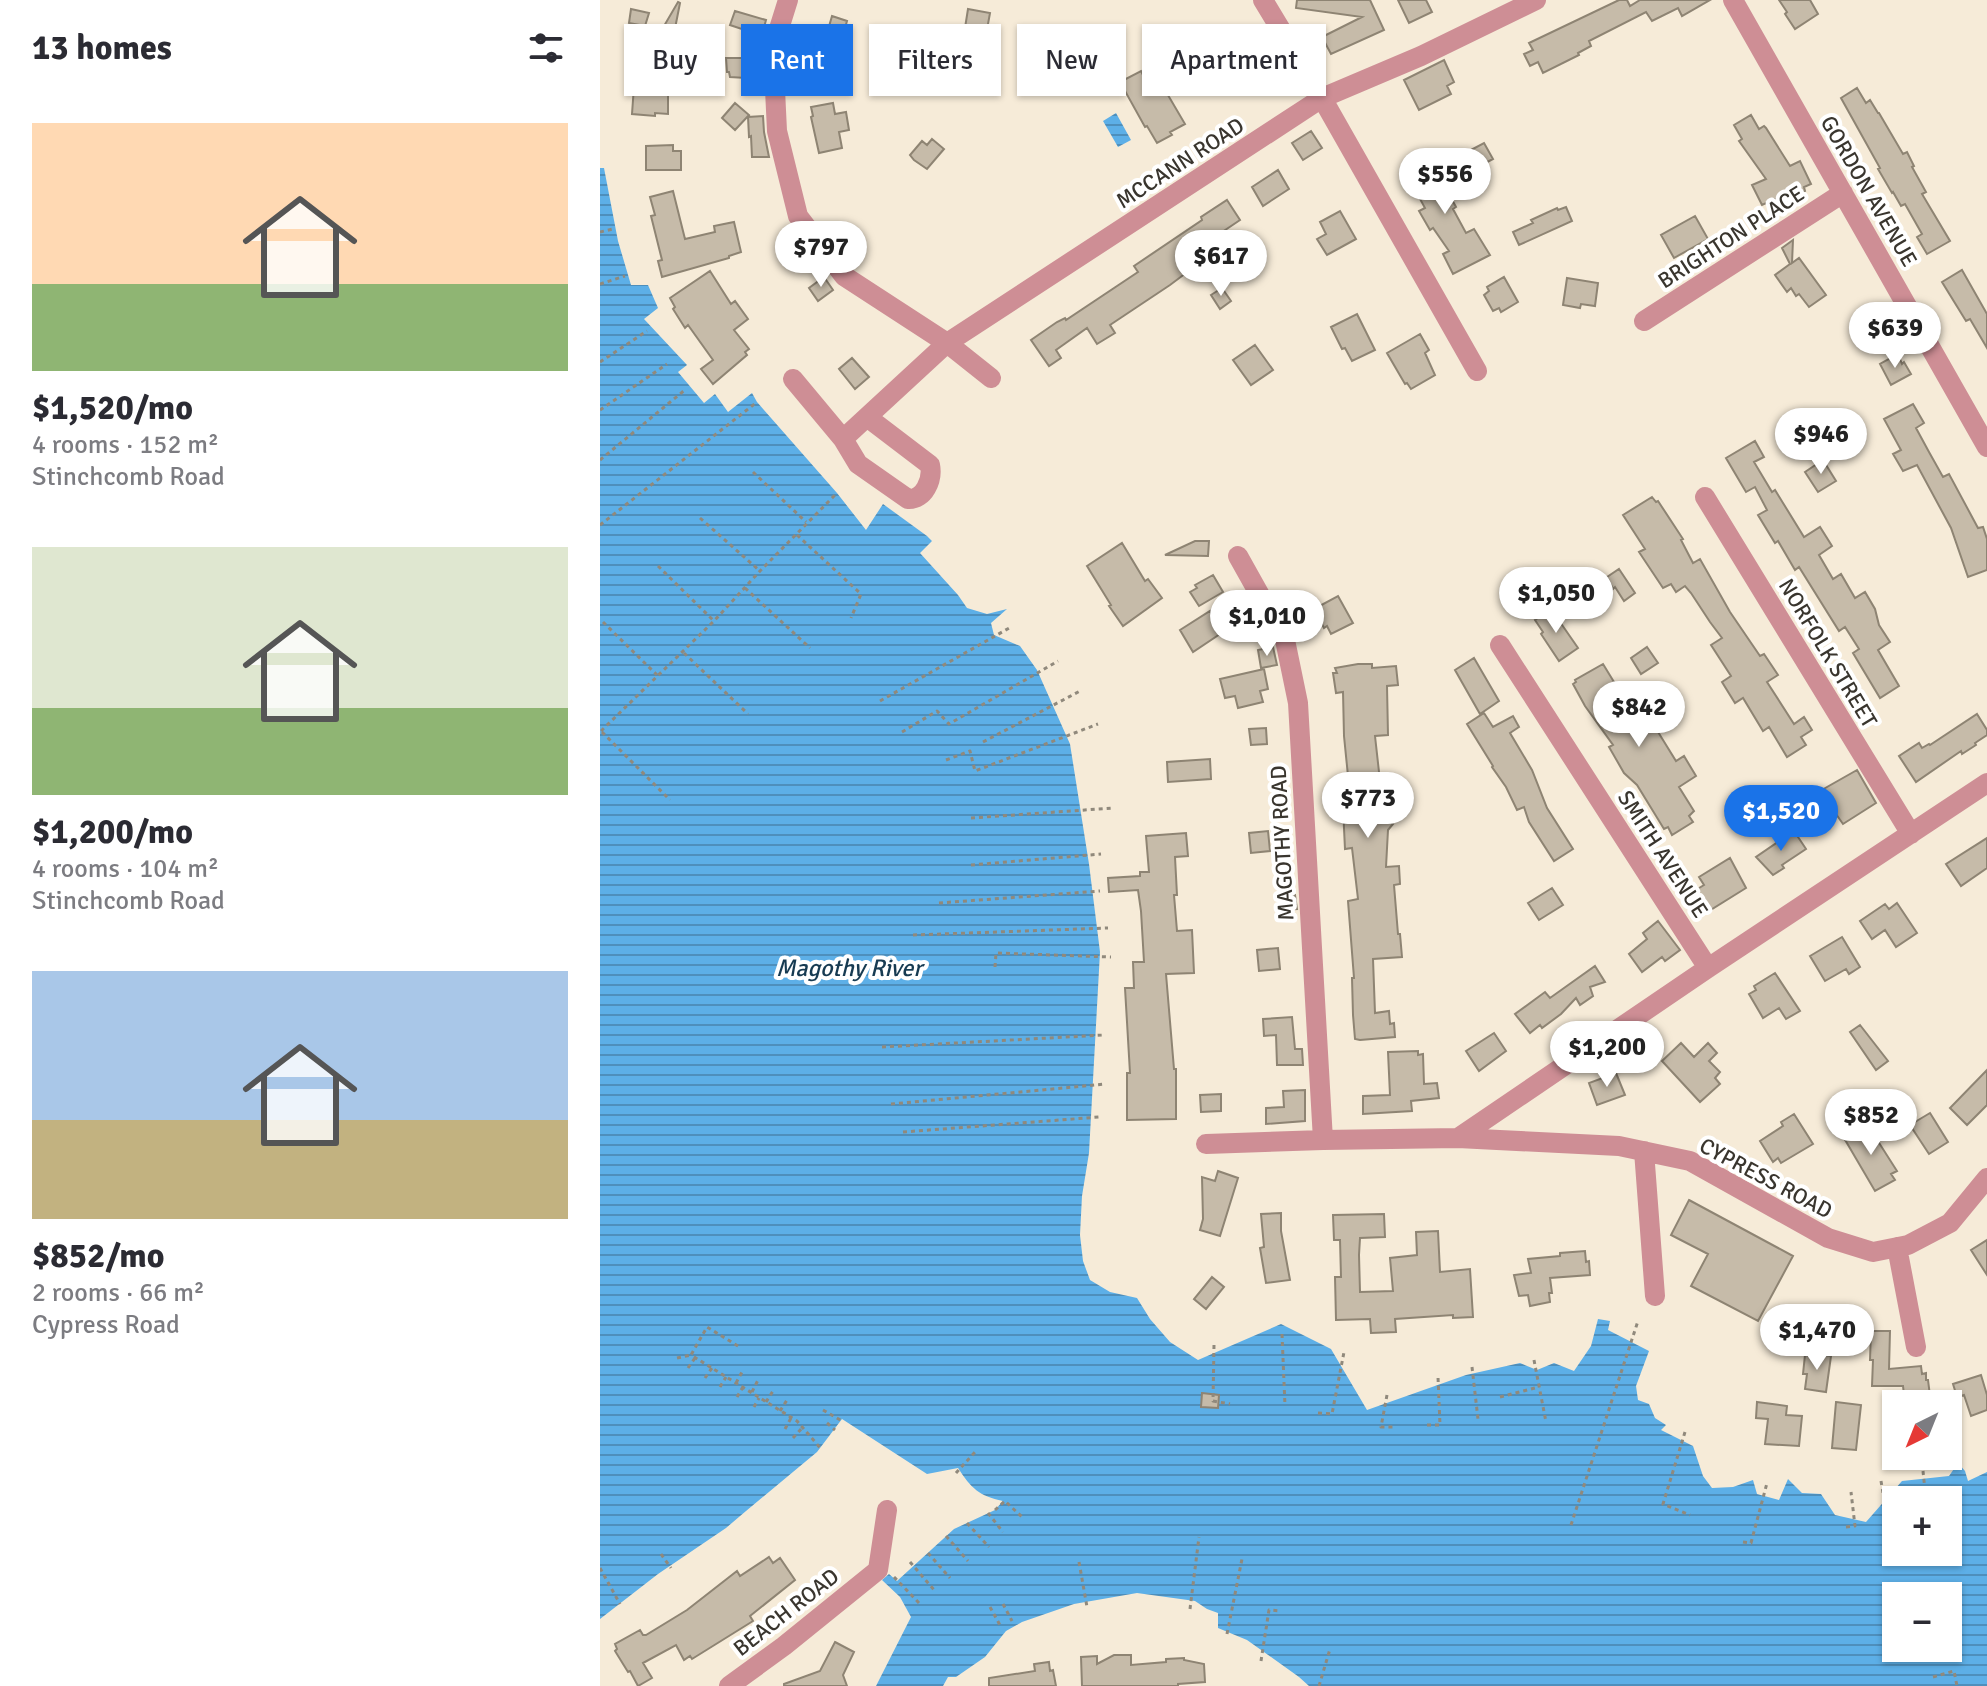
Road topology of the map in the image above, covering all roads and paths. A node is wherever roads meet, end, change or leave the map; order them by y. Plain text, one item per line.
1 (788, 0) edge
2 (1263, 0) edge
3 (1536, 0) edge
4 (1733, 0) edge
5 (1322, 98) junction
6 (1843, 193) junction
7 (613, 229) dead end
8 (600, 232) edge
9 (625, 276) dead end
10 (600, 284) edge
11 (1644, 321) dead end
12 (647, 331) dead end
13 (947, 343) junction
14 (600, 362) edge
15 (667, 364) dead end
16 (1477, 371) dead end
17 (991, 378) dead end
18 (793, 379) dead end
19 (686, 389) dead end
20 (757, 402) dead end
21 (600, 410) edge
22 (867, 417) junction
23 (843, 439) junction
24 (1987, 447) edge
25 (600, 460) edge
26 (753, 472) dead end
27 (837, 493) dead end
28 (1705, 497) dead end
29 (700, 518) dead end
30 (807, 522) junction
31 (600, 525) edge
32 (797, 534) junction
33 (1238, 556) dead end
34 (658, 566) dead end
35 (760, 571) junction
36 (745, 588) junction
37 (851, 618) dead end
38 (714, 621) junction
39 (603, 622) dead end
40 (1011, 627) dead end
41 (1500, 645) dead end
42 (810, 648) dead end
43 (683, 652) junction
44 (1058, 661) dead end
45 (657, 676) junction
46 (1082, 690) dead end
47 (880, 701) dead end
48 (748, 714) dead end
49 (1098, 724) dead end
50 (600, 730) edge
51 (902, 732) dead end
52 (983, 742) dead end
53 (946, 760) dead end
54 (1987, 783) edge
55 (670, 800) dead end
56 (1113, 808) dead end
57 (971, 818) dead end
58 (1911, 834) junction
59 (1101, 854) dead end
60 (971, 865) dead end
61 (1100, 891) dead end
62 (939, 903) dead end
63 (1108, 928) dead end
64 (913, 935) dead end
65 (1111, 957) dead end
66 (995, 967) dead end
67 (1708, 968) junction
68 (1104, 1035) dead end
69 (882, 1047) dead end
70 (1106, 1084) dead end
71 (891, 1104) dead end
72 (1099, 1117) dead end
73 (903, 1132) dead end
74 (1458, 1138) junction
75 (1323, 1140) junction
76 (1206, 1144) dead end
77 (1644, 1151) junction
78 (1987, 1178) edge
79 (1897, 1247) junction
80 (1655, 1296) dead end
81 (1638, 1321) dead end
82 (1282, 1334) dead end
83 (1214, 1345) dead end
84 (738, 1346) dead end
85 (1916, 1347) dead end
86 (1344, 1352) dead end
87 (693, 1356) junction
88 (677, 1358) dead end
89 (1534, 1360) dead end
90 (1472, 1367) dead end
91 (688, 1368) dead end
92 (712, 1368) junction
93 (742, 1372) dead end
94 (726, 1377) junction
95 (1438, 1377) dead end
96 (705, 1378) dead end
97 (758, 1380) dead end
98 (736, 1383) junction
99 (720, 1387) dead end
100 (743, 1387) junction
101 (1539, 1387) junction
102 (773, 1391) dead end
103 (752, 1392) junction
104 (1387, 1395) dead end
105 (737, 1397) dead end
106 (1500, 1397) dead end
107 (759, 1398) junction
108 (787, 1400) dead end
109 (766, 1402) junction
110 (1230, 1404) dead end
111 (1285, 1406) dead end
112 (754, 1407) dead end
113 (774, 1407) junction
114 (823, 1410) dead end
115 (780, 1411) junction
116 (1318, 1413) dead end
117 (770, 1416) dead end
118 (791, 1418) junction
119 (1478, 1419) dead end
120 (842, 1421) dead end
121 (1546, 1422) dead end
122 (827, 1423) dead end
123 (1427, 1425) dead end
124 (803, 1427) junction
125 (1394, 1427) dead end
126 (785, 1429) dead end
127 (835, 1430) dead end
128 (1685, 1432) dead end
129 (793, 1438) dead end
130 (822, 1450) dead end
131 (975, 1452) dead end
132 (1923, 1471) dead end
133 (956, 1473) dead end
134 (1881, 1481) dead end
135 (1767, 1483) dead end
136 (1925, 1486) edge
137 (1882, 1487) edge
138 (1851, 1492) dead end
139 (887, 1510) dead end
140 (995, 1510) dead end
141 (988, 1513) dead end
142 (1690, 1515) dead end
143 (1022, 1517) dead end
144 (967, 1523) dead end
145 (1571, 1525) dead end
146 (1846, 1527) dead end
147 (1003, 1532) dead end
148 (946, 1536) dead end
149 (1199, 1537) dead end
150 (1743, 1542) dead end
151 (989, 1547) dead end
152 (928, 1553) dead end
153 (661, 1554) dead end
154 (1242, 1559) dead end
155 (968, 1561) dead end
156 (910, 1562) dead end
157 (1079, 1562) dead end
158 (600, 1568) edge
159 (671, 1568) dead end
160 (882, 1575) junction
161 (950, 1578) dead end
162 (935, 1591) dead end
163 (620, 1604) dead end
164 (920, 1604) dead end
165 (1003, 1604) dead end
166 (990, 1607) dead end
167 (1087, 1607) dead end
168 (1190, 1609) dead end
169 (1281, 1611) dead end
170 (1012, 1621) dead end
171 (1001, 1627) dead end
172 (1227, 1634) dead end
173 (1330, 1649) dead end
174 (1261, 1661) dead end
175 (1933, 1677) dead end
176 (729, 1686) edge
177 (1319, 1686) edge
178 (1957, 1686) edge

1 - 13 street
2 - 5 street
3 - 5 street, MCCANN ROAD
4 - 6 street, GORDON AVENUE
5 - 13 street, MCCANN ROAD
5 - 16 street
6 - 11 street, BRIGHTON PLACE
6 - 24 street, GORDON AVENUE
7 - 8 path
9 - 10 path
12 - 14 path
13 - 17 street
13 - 22 street, MCCANN ROAD
15 - 21 path
18 - 23 street
19 - 25 path
20 - 31 path
22 - 23 street, MCCANN ROAD
22 - 23 street
26 - 30 path
27 - 30 path
28 - 58 street, NORFOLK STREET
29 - 35 path
30 - 32 path
32 - 35 path
32 - 36 path
32 - 37 path
33 - 75 street, MAGOTHY ROAD
34 - 38 path
35 - 36 path
36 - 38 path
36 - 42 path
38 - 43 path
39 - 45 path
40 - 47 path
41 - 67 street, SMITH AVENUE
43 - 45 path
43 - 48 path
44 - 51 path
45 - 50 path
46 - 52 path
49 - 53 path
50 - 55 path
54 - 58 street
56 - 57 path
58 - 67 street
59 - 60 path
61 - 62 path
63 - 64 path
65 - 66 path
67 - 74 street
68 - 69 path
70 - 71 path
72 - 73 path
74 - 75 street, CYPRESS ROAD
74 - 77 street, CYPRESS ROAD
75 - 76 street, CYPRESS ROAD
77 - 79 street, CYPRESS ROAD
77 - 80 street
78 - 79 street, CYPRESS ROAD
79 - 85 street
81 - 145 path
82 - 111 path
83 - 110 path
84 - 87 path
86 - 116 path
87 - 88 path
87 - 91 path
87 - 92 path
89 - 101 path
90 - 119 path
92 - 94 path
92 - 96 path
93 - 98 path
94 - 98 path
94 - 99 path
95 - 123 path
97 - 103 path
98 - 100 path
100 - 103 path
100 - 105 path
101 - 106 path
101 - 121 path
102 - 109 path
103 - 107 path
104 - 125 path
107 - 109 path
107 - 112 path
108 - 115 path
109 - 113 path
113 - 115 path
113 - 117 path
114 - 120 path
115 - 118 path
118 - 124 path
118 - 126 path
122 - 127 path
124 - 129 path
124 - 130 path
128 - 142 path
131 - 133 path
132 - 136 path
134 - 137 path
135 - 150 path
138 - 146 path
139 - 160 street
140 - 143 path
141 - 147 path
144 - 151 path
148 - 155 path
149 - 168 path
152 - 161 path
153 - 159 path
154 - 172 path
156 - 162 path
157 - 167 path
158 - 163 path
160 - 164 path
160 - 176 street, BEACH ROAD
165 - 170 path
166 - 171 path
169 - 174 path
173 - 177 path
175 - 178 path

